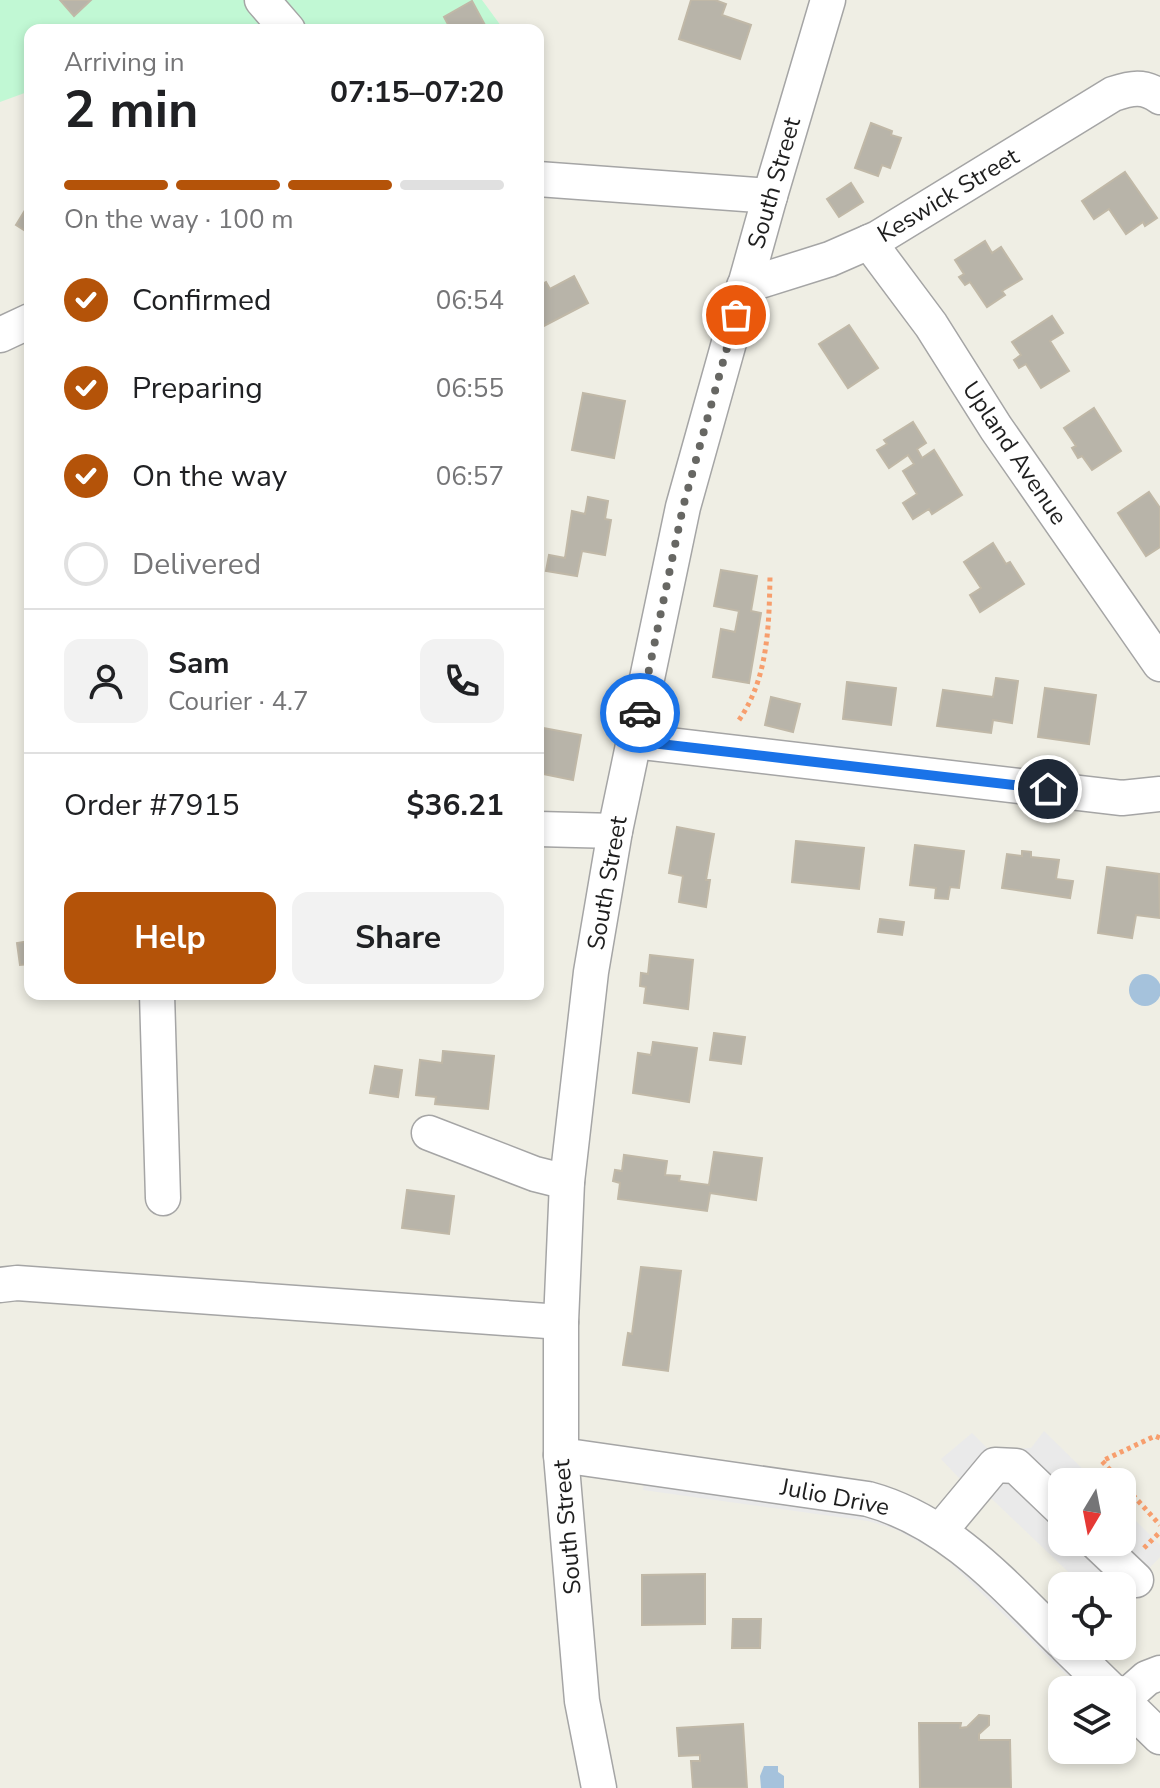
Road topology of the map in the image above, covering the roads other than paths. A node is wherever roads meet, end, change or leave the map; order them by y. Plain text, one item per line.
1 (262, 0) edge
2 (828, 0) edge
3 (283, 24) edge
4 (1152, 93) edge
5 (544, 179) edge
6 (770, 196) junction
7 (869, 242) junction
8 (744, 286) junction
9 (24, 324) edge
10 (0, 335) edge
11 (1160, 664) edge
12 (634, 741) junction
13 (1160, 794) edge
14 (544, 829) edge
15 (615, 831) junction
16 (157, 1000) edge
17 (429, 1133) dead end
18 (567, 1182) junction
19 (163, 1198) dead end
20 (0, 1285) edge
21 (561, 1322) junction
22 (561, 1455) junction
23 (1048, 1497) edge
24 (940, 1531) junction
25 (1111, 1556) edge
26 (1128, 1572) edge
27 (1048, 1628) edge
28 (1080, 1660) edge
29 (1160, 1673) edge
30 (1097, 1676) edge
31 (1136, 1688) edge
32 (1136, 1714) edge
33 (1160, 1737) edge
34 (599, 1788) edge

1 - 3 street
2 - 6 street, South Street
4 - 7 street, Keswick Street
5 - 6 street
6 - 8 street, South Street
7 - 8 street, Keswick Street
7 - 11 street, Upland Avenue
8 - 12 street, South Street
9 - 10 street
12 - 13 street
12 - 15 street, South Street
14 - 15 street
15 - 18 street, South Street
16 - 19 street
17 - 18 street
18 - 21 street, South Street
20 - 21 street
21 - 22 street, South Street
22 - 24 street, Julio Drive
22 - 34 street, South Street
23 - 24 street
24 - 27 street, Julio Drive
25 - 26 street
28 - 30 street
29 - 31 street
32 - 33 street

